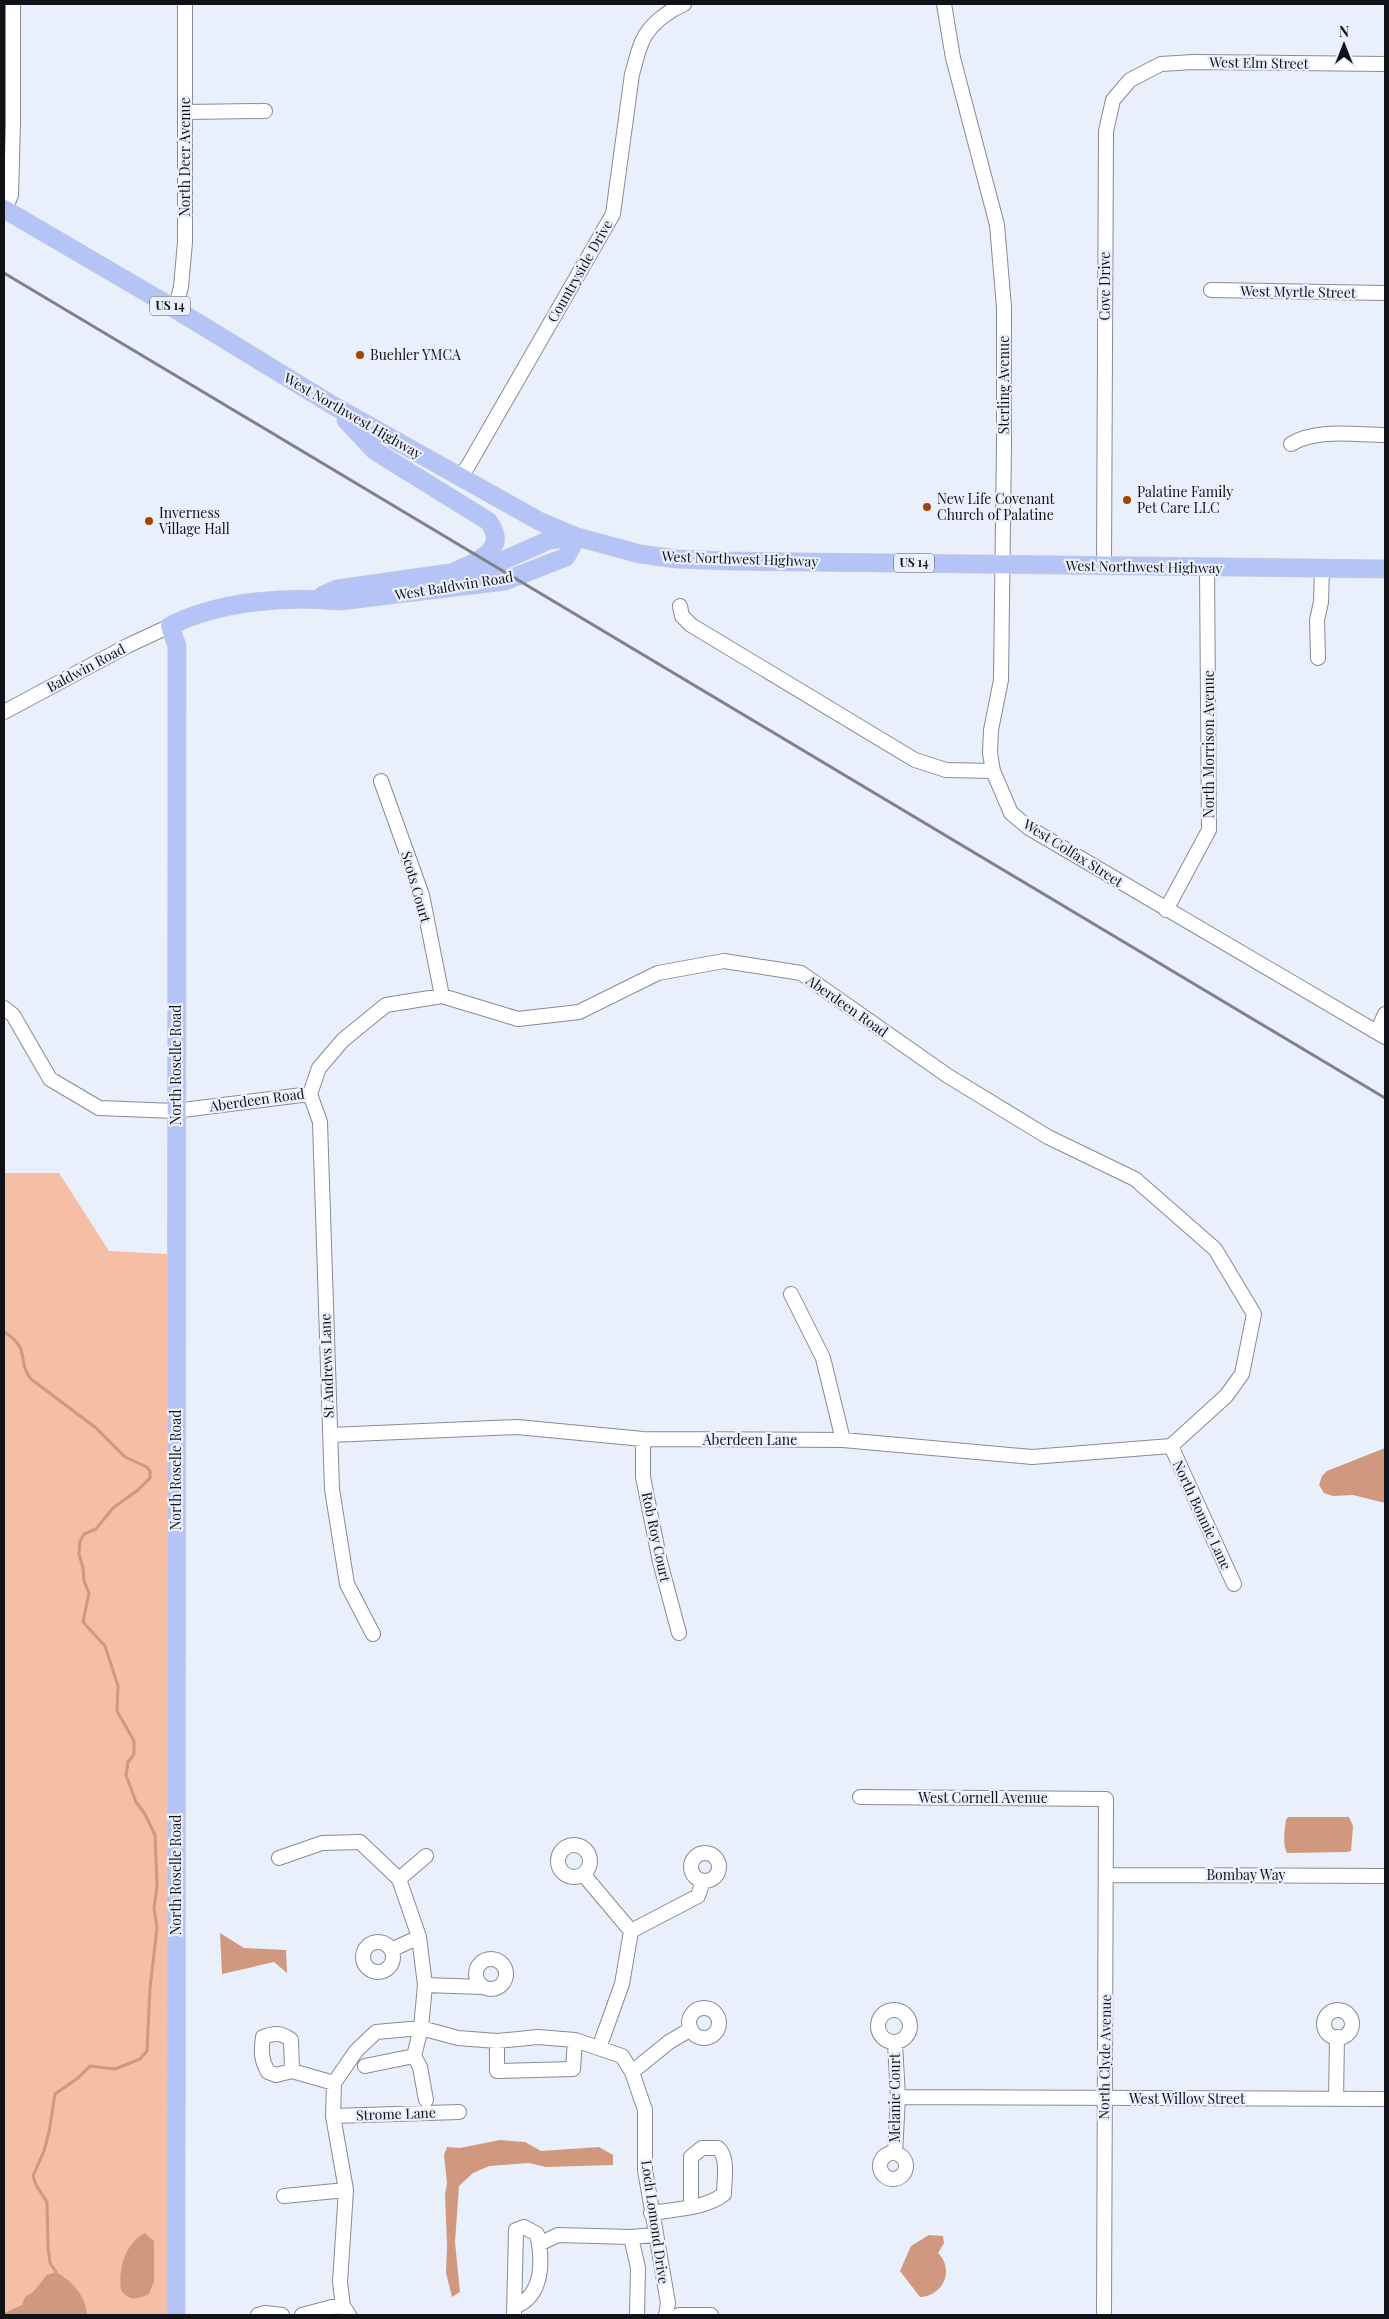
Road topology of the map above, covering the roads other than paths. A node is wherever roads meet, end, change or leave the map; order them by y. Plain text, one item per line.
1 (13, 4) edge
2 (185, 4) edge
3 (684, 4) edge
4 (944, 4) edge
5 (668, 7) edge
6 (1194, 62) joint
7 (1385, 64) edge
8 (265, 111) dead end
9 (185, 112) junction
10 (4, 209) edge
11 (1211, 290) dead end
12 (1385, 293) edge
13 (175, 309) junction
14 (334, 406) junction
15 (1385, 435) edge
16 (1291, 444) dead end
17 (459, 477) junction
18 (577, 537) junction
19 (1002, 565) junction
20 (1104, 566) junction
21 (1207, 568) junction
22 (1322, 569) junction
23 (1385, 569) edge
24 (452, 573) junction
25 (315, 598) junction
26 (680, 606) dead end
27 (170, 626) junction
28 (1318, 658) dead end
29 (4, 712) edge
30 (993, 771) junction
31 (381, 782) dead end
32 (1166, 910) junction
33 (442, 996) junction
34 (4, 1008) edge
35 (1385, 1014) edge
36 (1381, 1035) edge
37 (310, 1094) junction
38 (175, 1111) junction
39 (791, 1294) dead end
40 (330, 1435) junction
41 (642, 1439) junction
42 (843, 1440) junction
43 (1171, 1446) junction
44 (1234, 1584) dead end
45 (679, 1633) dead end
46 (373, 1634) dead end
47 (860, 1797) dead end
48 (1106, 1799) joint
49 (426, 1856) dead end
50 (279, 1858) dead end
51 (583, 1874) dead end
52 (1107, 1875) junction
53 (1385, 1876) edge
54 (399, 1879) junction
55 (703, 1881) dead end
56 (631, 1931) junction
57 (419, 1937) junction
58 (392, 1950) dead end
59 (425, 1985) junction
60 (483, 1987) dead end
61 (421, 2028) junction
62 (691, 2029) dead end
63 (1337, 2037) dead end
64 (575, 2040) junction
65 (497, 2041) junction
66 (895, 2043) dead end
67 (599, 2048) junction
68 (414, 2056) junction
69 (365, 2066) dead end
70 (292, 2071) dead end
71 (632, 2072) junction
72 (334, 2083) junction
73 (898, 2097) junction
74 (1104, 2098) junction
75 (1336, 2099) junction
76 (1385, 2099) edge
77 (426, 2100) dead end
78 (459, 2112) dead end
79 (332, 2116) junction
80 (895, 2153) dead end
81 (346, 2190) junction
82 (284, 2196) dead end
83 (691, 2206) dead end
84 (651, 2213) junction
85 (655, 2235) junction
86 (631, 2237) junction
87 (539, 2244) junction
88 (346, 2310) edge
89 (514, 2311) edge
90 (176, 2315) edge
91 (258, 2315) edge
92 (282, 2315) edge
93 (302, 2315) edge
94 (637, 2315) edge
95 (666, 2315) edge
96 (679, 2315) edge
97 (691, 2315) edge
98 (711, 2315) edge
99 (1104, 2315) edge

1 - 10 street
2 - 9 street, North Deer Avenue
3 - 5 street, Countryside Drive
4 - 19 street, Sterling Avenue
5 - 17 street, Countryside Drive
6 - 7 street, West Elm Street
6 - 20 street, Cove Drive
8 - 9 street
9 - 13 street, North Deer Avenue
10 - 13 main road, West Northwest Highway / US 14
11 - 12 street, West Myrtle Street
13 - 14 main road, West Northwest Highway / US 14
14 - 17 main road, West Northwest Highway / US 14
14 - 24 main road
15 - 16 street
17 - 18 main road, West Northwest Highway / US 14
18 - 19 main road, West Northwest Highway / US 14
18 - 24 main road, West Baldwin Road
18 - 25 main road, West Baldwin Road
19 - 20 main road, West Northwest Highway / US 14
19 - 30 street, Sterling Avenue
20 - 21 main road, West Northwest Highway / US 14
21 - 22 main road, West Northwest Highway / US 14
21 - 32 street, North Morrison Avenue
22 - 23 main road, West Northwest Highway / US 14
22 - 28 street
24 - 25 main road, West Baldwin Road
25 - 27 main road, West Baldwin Road
26 - 30 street
27 - 29 street, Baldwin Road
27 - 38 main road, North Roselle Road
30 - 32 street, West Colfax Street
31 - 33 street, Scots Court
32 - 36 street, West Colfax Street
33 - 37 street, Aberdeen Road
33 - 43 street, Aberdeen Road
34 - 38 street
35 - 36 street
37 - 38 street, Aberdeen Road
37 - 40 street, St Andrews Lane
38 - 90 main road, North Roselle Road
39 - 42 street
40 - 41 street, Aberdeen Lane
40 - 46 street, St Andrews Lane
41 - 42 street, Aberdeen Lane
41 - 45 street, Rob Roy Court
42 - 43 street, Aberdeen Lane
43 - 44 street, North Bonnie Lane
47 - 48 street, West Cornell Avenue
48 - 52 street, North Clyde Avenue
49 - 54 street
50 - 54 street
51 - 56 street
52 - 53 street, Bombay Way
52 - 74 street, North Clyde Avenue
54 - 57 street
55 - 56 street
56 - 67 street
57 - 58 street
57 - 59 street
59 - 60 street
59 - 61 street
61 - 65 street, Loch Lomond Drive
61 - 68 street
61 - 72 street, Loch Lomond Drive
62 - 71 street
63 - 75 street
64 - 65 street, Loch Lomond Drive
64 - 65 street
64 - 67 street, Loch Lomond Drive
66 - 73 street, Melanie Court
67 - 71 street, Loch Lomond Drive
68 - 69 street
68 - 77 street
70 - 72 street
71 - 84 street, Loch Lomond Drive
72 - 79 street
73 - 74 street, West Willow Street
73 - 80 street, Melanie Court
74 - 75 street, West Willow Street
74 - 99 street, North Clyde Avenue
75 - 76 street, West Willow Street
78 - 79 street, Strome Lane
79 - 81 street
81 - 82 street
81 - 88 street
83 - 84 street
84 - 85 street, Loch Lomond Drive
85 - 86 street
85 - 95 street, Loch Lomond Drive
86 - 87 street
86 - 94 street
87 - 89 street
87 - 89 street
88 - 93 street
91 - 92 street
96 - 97 street
97 - 98 street

